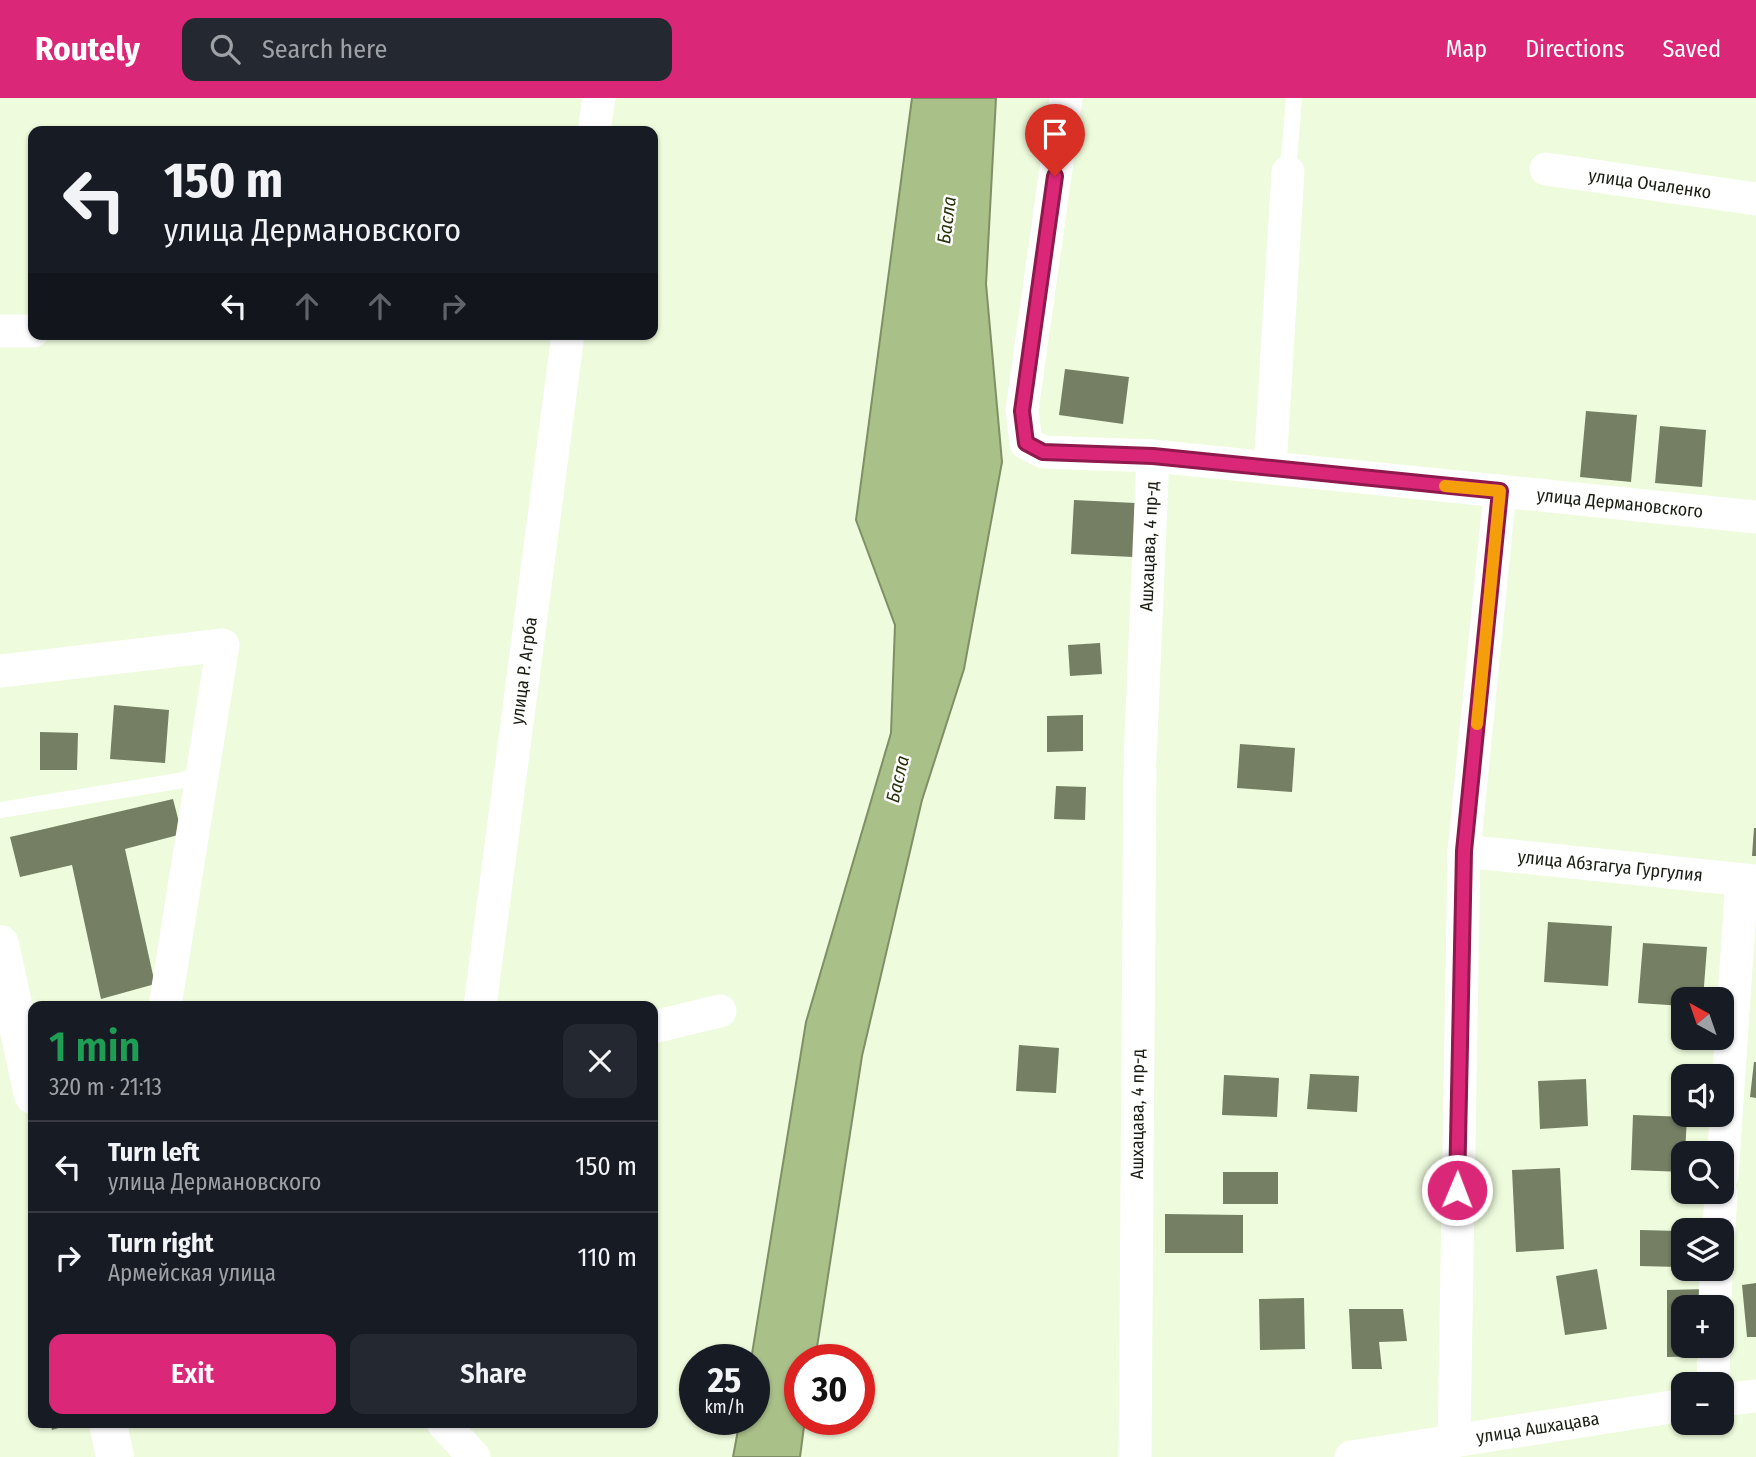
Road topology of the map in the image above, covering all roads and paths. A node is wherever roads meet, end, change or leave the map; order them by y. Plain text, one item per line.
1 (599, 98) edge
2 (1066, 98) edge
3 (1294, 98) edge
4 (595, 126) edge
5 (1546, 169) dead end
6 (1288, 172) joint
7 (1756, 199) edge
8 (0, 331) edge
9 (28, 331) edge
10 (567, 340) edge
11 (1153, 456) junction
12 (1270, 468) junction
13 (1500, 491) junction
14 (1756, 517) edge
15 (0, 671) edge
16 (202, 775) junction
17 (0, 810) edge
18 (1464, 851) junction
19 (1749, 881) edge
20 (0, 944) edge
21 (165, 1001) edge
22 (481, 1001) edge
23 (720, 1011) dead end
24 (658, 1026) edge
25 (28, 1072) edge
26 (1725, 1141) edge
27 (1756, 1396) edge
28 (1734, 1399) edge
29 (1671, 1407) edge
30 (109, 1428) edge
31 (448, 1428) edge
32 (1454, 1441) junction
33 (115, 1457) edge
34 (474, 1457) edge
35 (1135, 1457) edge
36 (1351, 1457) edge

1 - 4 street
2 - 11 street, улица Дермановского
3 - 6 lane
5 - 7 street, улица Очаленко
6 - 12 street
8 - 9 street
10 - 22 street, улица Р. Агрба
11 - 12 street, улица Дермановского
11 - 35 street, Ашхацава, 4 пр-д
12 - 13 street, улица Дермановского
13 - 14 street, улица Дермановского
13 - 18 street
15 - 16 street
16 - 17 lane
16 - 21 street
18 - 19 street, улица Абзгагуа Гургулия
18 - 32 street
19 - 26 street
20 - 25 street
23 - 24 street
27 - 28 street
29 - 32 street, улица Ашхацава
30 - 33 street
31 - 34 street
32 - 36 street, улица Ашхацава

